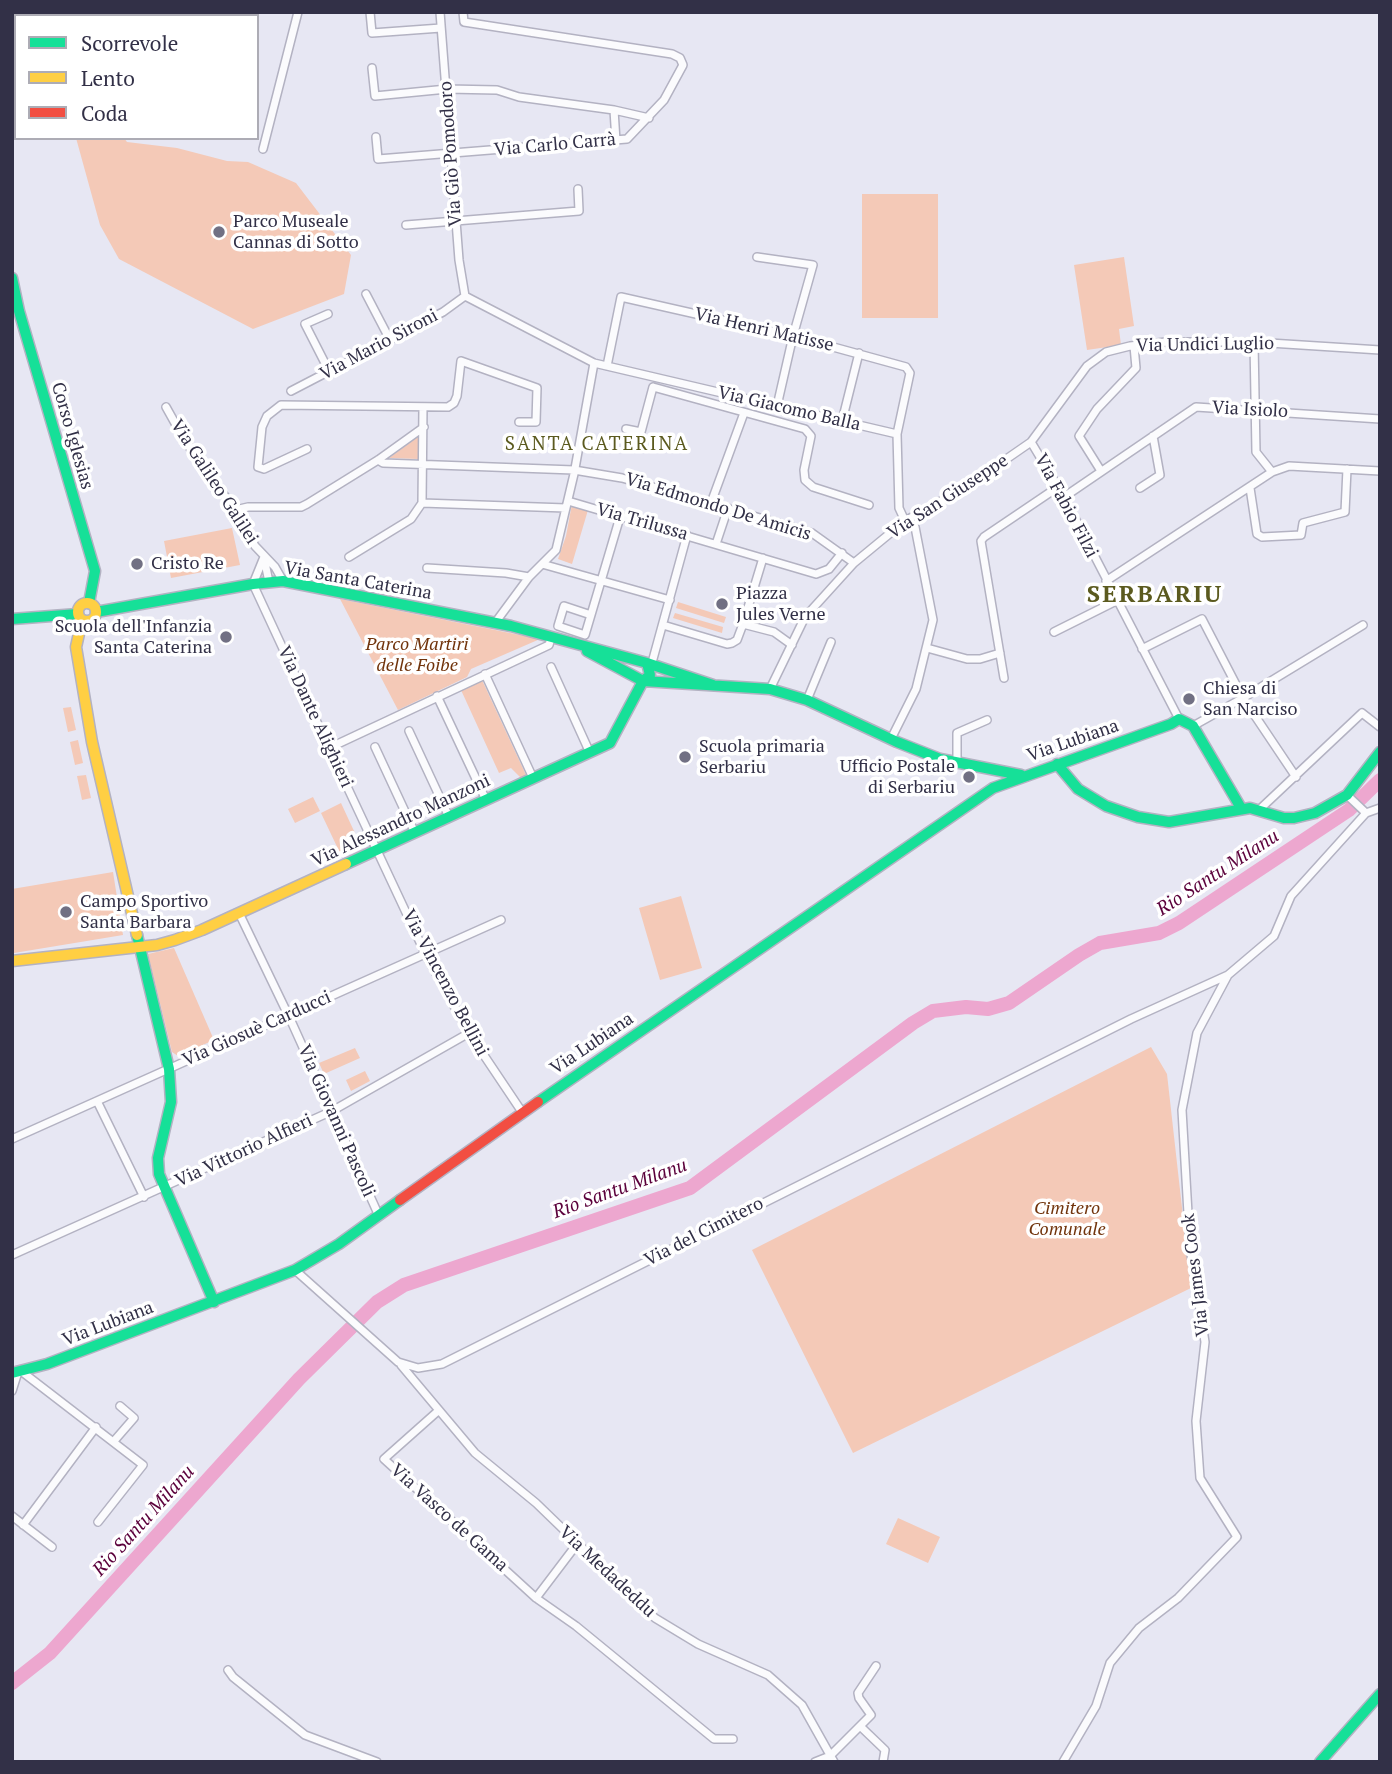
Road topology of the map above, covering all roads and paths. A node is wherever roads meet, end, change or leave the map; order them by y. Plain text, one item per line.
1 (298, 12) edge
2 (370, 12) edge
3 (440, 12) edge
4 (463, 12) edge
5 (441, 28) junction
6 (372, 68) dead end
7 (447, 89) junction
8 (614, 110) junction
9 (649, 118) junction
10 (376, 137) dead end
11 (616, 141) junction
12 (263, 149) dead end
13 (451, 153) junction
14 (578, 189) dead end
15 (456, 221) junction
16 (406, 225) dead end
17 (757, 257) dead end
18 (12, 278) edge
19 (366, 295) dead end
20 (465, 296) junction
21 (328, 314) dead end
22 (793, 336) junction
23 (390, 340) junction
24 (1254, 342) junction
25 (1134, 346) junction
26 (1380, 350) edge
27 (859, 353) junction
28 (594, 363) junction
29 (607, 366) junction
30 (329, 371) junction
31 (291, 391) dead end
32 (777, 406) junction
33 (166, 407) dead end
34 (423, 407) junction
35 (1255, 409) junction
36 (744, 413) junction
37 (1380, 419) edge
38 (842, 421) junction
39 (519, 422) dead end
40 (424, 427) junction
41 (626, 429) dead end
42 (897, 434) junction
43 (1153, 436) junction
44 (1031, 442) junction
45 (307, 449) dead end
46 (378, 460) junction
47 (423, 464) junction
48 (1347, 469) junction
49 (574, 470) junction
50 (1101, 471) junction
51 (1380, 471) edge
52 (1272, 472) junction
53 (1058, 487) junction
54 (1140, 488) dead end
55 (1250, 488) junction
56 (1064, 497) junction
57 (422, 503) junction
58 (711, 503) junction
59 (567, 505) junction
60 (869, 505) dead end
61 (728, 508) junction
62 (235, 510) junction
63 (620, 517) junction
64 (905, 521) junction
65 (687, 536) junction
66 (716, 544) junction
67 (842, 554) junction
68 (349, 557) dead end
69 (264, 558) junction
70 (764, 558) junction
71 (854, 562) junction
72 (542, 565) junction
73 (428, 568) dead end
74 (529, 577) junction
75 (600, 580) junction
76 (283, 581) junction
77 (1106, 581) junction
78 (269, 582) junction
79 (253, 584) junction
80 (670, 600) junction
81 (1116, 601) junction
82 (89, 603) junction
83 (96, 612) junction
84 (590, 615) junction
85 (80, 617) junction
86 (12, 619) edge
87 (495, 623) junction
88 (743, 624) junction
89 (663, 625) junction
90 (1363, 625) dead end
91 (1054, 632) dead end
92 (551, 638) junction
93 (831, 642) dead end
94 (571, 643) junction
95 (792, 645) junction
96 (927, 648) junction
97 (1142, 649) junction
98 (1000, 653) junction
99 (650, 661) junction
100 (551, 667) dead end
101 (485, 674) junction
102 (1004, 678) dead end
103 (643, 681) junction
104 (713, 685) junction
105 (770, 689) junction
106 (438, 696) junction
107 (1243, 698) junction
108 (807, 701) junction
109 (1179, 719) junction
110 (987, 720) dead end
111 (1194, 726) junction
112 (1380, 727) edge
113 (409, 731) dead end
114 (891, 739) junction
115 (375, 747) dead end
116 (329, 748) junction
117 (590, 752) junction
118 (1380, 752) edge
119 (957, 762) junction
120 (1057, 764) junction
121 (998, 770) junction
122 (1022, 775) junction
123 (1296, 777) junction
124 (533, 778) junction
125 (1005, 783) junction
126 (1349, 797) junction
127 (486, 800) junction
128 (1241, 808) junction
129 (1380, 808) edge
130 (1259, 810) junction
131 (1364, 811) junction
132 (449, 817) junction
133 (415, 833) junction
134 (377, 849) junction
135 (239, 913) junction
136 (502, 920) dead end
137 (139, 947) junction
138 (425, 953) junction
139 (12, 961) edge
140 (1228, 975) junction
141 (288, 1015) junction
142 (469, 1032) junction
143 (169, 1069) junction
144 (97, 1101) junction
145 (332, 1111) junction
146 (522, 1112) junction
147 (12, 1139) edge
148 (164, 1188) junction
149 (144, 1197) junction
150 (379, 1216) junction
151 (12, 1255) edge
152 (295, 1270) junction
153 (214, 1302) junction
154 (398, 1362) junction
155 (17, 1372) edge
156 (12, 1391) edge
157 (120, 1406) dead end
158 (438, 1411) junction
159 (96, 1427) junction
160 (114, 1441) junction
161 (12, 1516) edge
162 (98, 1522) dead end
163 (23, 1525) junction
164 (576, 1544) junction
165 (52, 1547) dead end
166 (536, 1598) junction
167 (876, 1666) dead end
168 (228, 1670) dead end
169 (1380, 1694) edge
170 (861, 1727) junction
171 (733, 1739) dead end
172 (832, 1759) edge
173 (377, 1762) edge
174 (816, 1762) edge
175 (883, 1762) edge
176 (1063, 1762) edge
177 (1320, 1762) edge

1 - 12 street
2 - 5 street
3 - 5 street, Via Giò Pomodoro
4 - 9 street, Via Carlo Carrà
5 - 7 street, Via Giò Pomodoro
6 - 7 street
7 - 8 street
7 - 13 street, Via Giò Pomodoro
8 - 9 street
8 - 11 street
9 - 11 street, Via Carlo Carrà
10 - 13 street, Via Carlo Carrà
11 - 13 street, Via Carlo Carrà
13 - 15 street, Via Giò Pomodoro
14 - 15 street
15 - 16 street
15 - 20 street, Via Giò Pomodoro
17 - 22 street
18 - 82 street, Corso Iglesias
19 - 23 street
20 - 23 street, Via Mario Sironi
20 - 28 street, Via Giacomo Balla
21 - 30 street
22 - 27 street, Via Henri Matisse
22 - 29 street, Via Henri Matisse
22 - 32 street
23 - 30 street, Via Mario Sironi
24 - 25 street, Via Undici Luglio
24 - 26 street, Via Undici Luglio
24 - 35 street
25 - 44 street, Via Undici Luglio
25 - 50 street
27 - 38 street
27 - 42 street, Via Henri Matisse
28 - 29 street, Via Giacomo Balla
28 - 49 street
29 - 32 street, Via Giacomo Balla
30 - 31 street, Via Mario Sironi
32 - 38 street, Via Giacomo Balla
33 - 62 street, Via Galileo Galilei
34 - 39 street
34 - 40 street
34 - 45 street
35 - 37 street, Via Isiolo
35 - 43 street, Via Isiolo
35 - 52 street
36 - 41 street
36 - 58 street
36 - 60 street
38 - 42 street, Via Giacomo Balla
40 - 46 street
40 - 47 street
42 - 64 street
43 - 50 street, Via Isiolo
43 - 54 street
44 - 53 street, Via Fabio Filzi
44 - 64 street, Via San Giuseppe
46 - 47 street, Via Edmondo De Amicis
46 - 62 street
47 - 49 street, Via Edmondo De Amicis
47 - 57 street
48 - 51 street
48 - 52 street
48 - 55 street
49 - 58 street, Via Edmondo De Amicis
49 - 59 street
50 - 56 street, Via Isiolo
52 - 55 street
53 - 56 street, Via Fabio Filzi
53 - 98 street
55 - 77 street
56 - 77 street, Via Fabio Filzi
57 - 59 street, Via Trilussa
57 - 68 street
58 - 61 street, Via Edmondo De Amicis
59 - 63 street, Via Trilussa
59 - 72 street
61 - 66 street
61 - 67 street, Via Edmondo De Amicis
62 - 69 street, Via Galileo Galilei
63 - 65 street, Via Trilussa
63 - 75 street
64 - 71 street, Via San Giuseppe
64 - 96 street
65 - 66 street, Via Trilussa
65 - 80 street
66 - 70 street, Via Trilussa
67 - 70 street, Via Trilussa
67 - 71 street, Via Edmondo De Amicis
69 - 76 street, Via Galileo Galilei
69 - 78 street, Via Galileo Galilei
69 - 79 street, Via Galileo Galilei
70 - 88 street
71 - 95 street, Via San Giuseppe
72 - 74 street
72 - 75 street
73 - 74 street
74 - 87 street
75 - 80 street
75 - 84 street
76 - 78 street, Via Santa Caterina
76 - 87 street, Via Santa Caterina
77 - 81 street, Via Fabio Filzi
78 - 79 street, Via Santa Caterina
79 - 83 street, Via Santa Caterina
79 - 116 street, Via Dante Alighieri
80 - 89 street
81 - 91 street
81 - 97 street, Via Fabio Filzi
82 - 83 street
82 - 85 street
83 - 85 street
84 - 84 street
85 - 86 street
85 - 137 street
87 - 92 street, Via Santa Caterina
88 - 89 street
88 - 95 street
89 - 99 street
90 - 107 street
92 - 94 street, Via Santa Caterina
92 - 101 street
93 - 108 street
94 - 99 street, Via Santa Caterina
94 - 103 street, Via Santa Caterina
95 - 105 street, Via San Giuseppe
96 - 98 street
96 - 114 street
97 - 107 street
97 - 109 street, Via Fabio Filzi
98 - 102 street
99 - 103 street
99 - 104 street, Via Santa Caterina
100 - 117 street
101 - 106 street
101 - 124 street
103 - 104 street, Via Santa Caterina
103 - 117 street, Via Alessandro Manzoni
104 - 105 street, Via Santa Caterina
105 - 108 street, Via Santa Caterina
106 - 116 street
106 - 127 street
107 - 111 street
107 - 123 street
108 - 114 street, Via Santa Caterina
109 - 111 street
109 - 120 street, Via Lubiana
110 - 119 street
111 - 128 street
112 - 123 street
113 - 132 street
114 - 119 street, Via Santa Caterina
115 - 133 street
116 - 134 street, Via Dante Alighieri
117 - 124 street, Via Alessandro Manzoni
118 - 126 street
119 - 121 street, Via Santa Caterina
120 - 122 street, Via Lubiana
120 - 128 street
121 - 122 street, Via Santa Caterina
121 - 125 street
122 - 125 street, Via Lubiana
123 - 130 street
124 - 127 street, Via Alessandro Manzoni
125 - 146 street, Via Lubiana
126 - 130 street
126 - 131 street
127 - 132 street, Via Alessandro Manzoni
128 - 130 street
129 - 131 street
131 - 140 street
132 - 133 street, Via Alessandro Manzoni
133 - 134 street, Via Alessandro Manzoni
134 - 135 street, Via Alessandro Manzoni
134 - 138 street, Via Vincenzo Bellini
135 - 137 street, Via Alessandro Manzoni
135 - 141 street, Via Giovanni Pascoli
136 - 138 street, Via Giosuè Carducci
137 - 139 street, Via Alessandro Manzoni
137 - 143 street
138 - 141 street, Via Giosuè Carducci
138 - 142 street, Via Vincenzo Bellini
140 - 154 street, Via del Cimitero
140 - 176 street, Via James Cook
141 - 143 street, Via Giosuè Carducci
141 - 145 street, Via Giovanni Pascoli
142 - 145 street, Via Vittorio Alfieri
142 - 146 street, Via Vincenzo Bellini
143 - 144 street, Via Giosuè Carducci
143 - 148 street
144 - 147 street, Via Giosuè Carducci
144 - 149 street
145 - 148 street, Via Vittorio Alfieri
145 - 150 street, Via Giovanni Pascoli
146 - 150 street, Via Lubiana
148 - 149 street, Via Vittorio Alfieri
148 - 153 street
149 - 151 street, Via Vittorio Alfieri
150 - 152 street, Via Lubiana
152 - 153 street, Via Lubiana
152 - 154 street
153 - 155 street, Via Lubiana
154 - 158 street, Via Medadeddu
155 - 156 street
155 - 159 street
157 - 160 street
158 - 164 street, Via Medadeddu
158 - 166 street, Via Vasco de Gama
159 - 160 street
159 - 163 street
160 - 162 street
161 - 163 street
163 - 165 street
164 - 166 street
164 - 172 street, Via Medadeddu
166 - 171 street, Via Vasco de Gama
167 - 170 street
168 - 173 street
169 - 177 street
170 - 172 street
170 - 175 street
172 - 174 street

